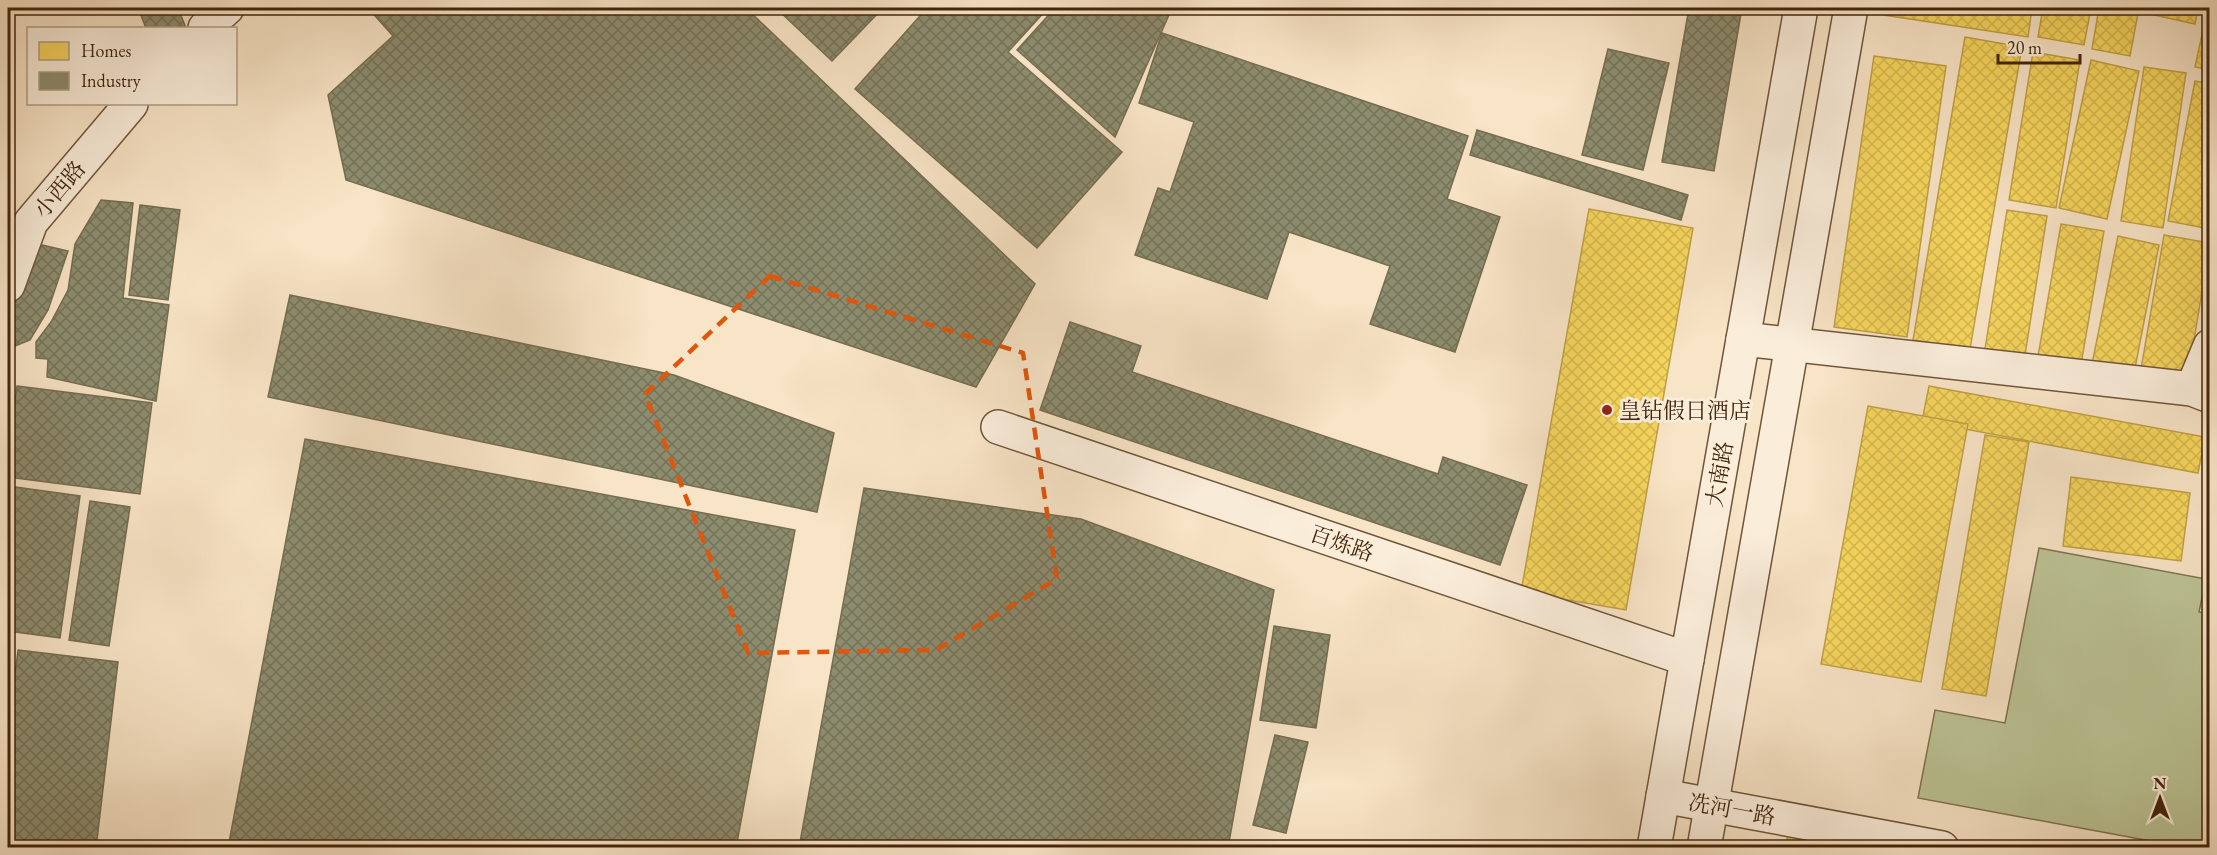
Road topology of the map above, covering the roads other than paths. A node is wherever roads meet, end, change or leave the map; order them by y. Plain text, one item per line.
1 (227, 8) edge
2 (1801, 8) edge
3 (1851, 8) edge
4 (206, 27) edge
5 (130, 105) edge
6 (10, 271) edge
7 (1743, 339) junction
8 (1792, 344) junction
9 (2210, 346) edge
10 (2201, 393) edge
11 (998, 427) dead end
12 (1687, 659) junction
13 (1663, 796) junction
14 (1711, 805) junction
15 (1654, 848) edge
16 (1704, 848) edge
17 (1942, 848) edge

1 - 4 street
2 - 7 street, 大南路
3 - 8 street
5 - 6 street, 小西路
7 - 8 street
7 - 12 street, 大南路
8 - 10 street
8 - 14 street
9 - 10 street
11 - 12 street, 百炼路
12 - 13 street, 大南路
13 - 14 street, 冼河一路
13 - 15 street, 大南路
14 - 16 street
14 - 17 street, 冼河一路

